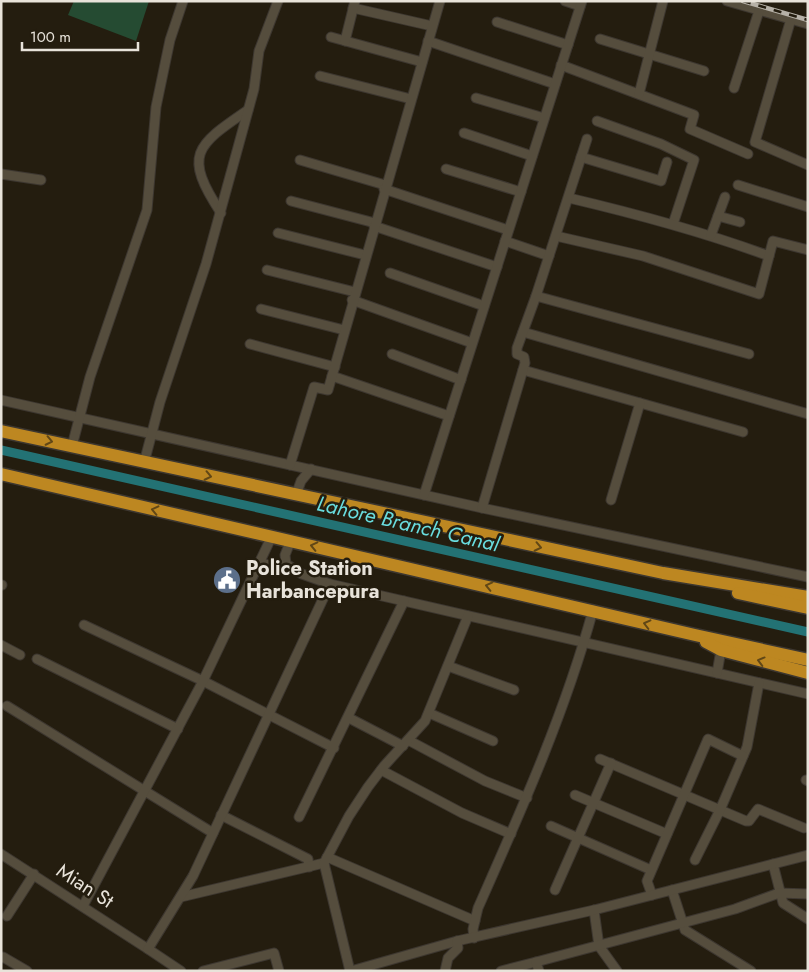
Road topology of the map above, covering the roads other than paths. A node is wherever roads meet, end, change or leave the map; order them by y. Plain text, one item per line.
1 (183, 1) edge
2 (278, 1) edge
3 (440, 1) edge
4 (565, 1) edge
5 (663, 1) edge
6 (727, 1) edge
7 (581, 4) edge
8 (354, 5) edge
9 (759, 11) junction
10 (791, 19) junction
11 (497, 22) dead end
12 (808, 24) edge
13 (432, 26) junction
14 (331, 37) dead end
15 (600, 39) dead end
16 (345, 41) junction
17 (428, 42) junction
18 (568, 45) junction
19 (650, 54) junction
20 (422, 62) junction
21 (561, 66) junction
22 (704, 71) dead end
23 (320, 76) dead end
24 (556, 84) junction
25 (734, 88) dead end
26 (639, 94) junction
27 (411, 98) junction
28 (476, 98) dead end
29 (248, 110) junction
30 (544, 118) junction
31 (597, 121) dead end
32 (464, 133) dead end
33 (587, 139) dead end
34 (748, 154) dead end
35 (532, 156) junction
36 (582, 157) junction
37 (300, 160) dead end
38 (667, 162) dead end
39 (808, 165) edge
40 (446, 169) dead end
41 (1, 174) edge
42 (41, 180) dead end
43 (738, 185) dead end
44 (385, 187) junction
45 (521, 192) junction
46 (726, 196) dead end
47 (569, 198) junction
48 (291, 201) dead end
49 (808, 207) edge
50 (221, 213) junction
51 (718, 216) junction
52 (740, 222) dead end
53 (374, 224) junction
54 (673, 224) junction
55 (508, 230) junction
56 (278, 234) dead end
57 (711, 235) junction
58 (556, 236) junction
59 (505, 241) junction
60 (808, 250) edge
61 (365, 255) junction
62 (550, 256) junction
63 (769, 256) junction
64 (497, 267) junction
65 (267, 270) dead end
66 (390, 272) dead end
67 (353, 296) junction
68 (536, 296) junction
69 (484, 306) junction
70 (261, 309) dead end
71 (344, 330) junction
72 (523, 332) junction
73 (472, 343) junction
74 (250, 344) dead end
75 (392, 354) dead end
76 (750, 354) dead end
77 (335, 367) junction
78 (523, 370) junction
79 (332, 376) junction
80 (461, 380) junction
81 (1, 400) edge
82 (640, 403) junction
83 (808, 414) edge
84 (78, 416) junction
85 (449, 416) junction
86 (1, 431) edge
87 (151, 432) junction
88 (743, 432) dead end
89 (72, 446) junction
90 (144, 463) junction
91 (290, 465) junction
92 (310, 469) junction
93 (1, 474) edge
94 (424, 495) junction
95 (296, 496) junction
96 (611, 500) dead end
97 (482, 508) junction
98 (272, 536) junction
99 (291, 540) junction
100 (260, 563) junction
101 (295, 571) junction
102 (663, 573) junction
103 (808, 576) edge
104 (330, 584) junction
105 (808, 597) edge
106 (404, 601) junction
107 (808, 608) edge
108 (593, 610) junction
109 (468, 616) junction
110 (84, 625) dead end
111 (695, 636) junction
112 (584, 642) junction
113 (1, 645) edge
114 (721, 650) junction
115 (20, 655) dead end
116 (37, 659) dead end
117 (808, 660) edge
118 (448, 666) junction
119 (717, 673) junction
120 (808, 674) edge
121 (203, 681) junction
122 (759, 683) junction
123 (514, 690) dead end
124 (808, 694) edge
125 (7, 706) dead end
126 (268, 713) junction
127 (429, 713) junction
128 (349, 718) junction
129 (178, 729) junction
130 (493, 741) dead end
131 (406, 743) junction
132 (334, 748) junction
133 (743, 756) junction
134 (600, 759) dead end
135 (611, 763) junction
136 (381, 770) junction
137 (145, 793) junction
138 (682, 794) junction
139 (575, 795) dead end
140 (527, 798) junction
141 (594, 803) junction
142 (720, 810) junction
143 (221, 815) junction
144 (299, 817) dead end
145 (551, 826) dead end
146 (804, 828) dead end
147 (213, 833) junction
148 (511, 834) junction
149 (667, 834) junction
150 (579, 838) junction
151 (1, 854) edge
152 (808, 854) edge
153 (325, 860) junction
154 (695, 860) dead end
155 (773, 864) junction
156 (310, 866) junction
157 (651, 870) junction
158 (34, 874) junction
159 (556, 890) dead end
160 (672, 890) junction
161 (779, 893) junction
162 (808, 894) edge
163 (652, 895) junction
164 (181, 897) junction
165 (83, 906) junction
166 (594, 910) junction
167 (7, 916) dead end
168 (808, 919) edge
169 (475, 921) junction
170 (682, 923) junction
171 (474, 938) junction
172 (457, 941) junction
173 (599, 946) junction
174 (148, 949) junction
175 (4, 957) dead end
176 (537, 966) edge
177 (373, 968) edge
178 (27, 971) edge
179 (182, 971) edge
180 (203, 971) edge
181 (279, 971) edge
182 (351, 971) edge
183 (445, 971) edge
184 (501, 971) edge
185 (617, 971) edge
186 (751, 971) edge

1 - 84 street
2 - 29 street
3 - 13 street
4 - 7 street
5 - 19 street
6 - 9 street
7 - 18 street
8 - 13 street
8 - 16 street
9 - 10 street
9 - 25 street
10 - 12 street
10 - 39 street
11 - 18 street
13 - 17 street
14 - 16 street
15 - 19 street
16 - 20 street
17 - 20 street
17 - 24 street
18 - 21 street
19 - 22 street
19 - 26 street
20 - 27 street
21 - 24 street
21 - 26 street
23 - 27 street
24 - 30 street
26 - 34 street
27 - 44 street
28 - 30 street
29 - 50 street
29 - 50 street
30 - 35 street
31 - 54 street
32 - 35 street
33 - 36 street
35 - 45 street
36 - 38 street
36 - 47 street
37 - 44 street
40 - 45 street
41 - 42 street
43 - 49 street
44 - 53 street
44 - 55 street
45 - 55 street
46 - 51 street
47 - 54 street
47 - 58 street
48 - 53 street
50 - 87 street
51 - 52 street
51 - 57 street
53 - 61 street
53 - 64 street
54 - 57 street
55 - 59 street
56 - 61 street
57 - 63 street
58 - 62 street
58 - 63 street
59 - 62 street
59 - 64 street
60 - 63 street
61 - 67 street
62 - 68 street
64 - 69 street
65 - 67 street
66 - 69 street
67 - 71 street
67 - 73 street
68 - 72 street
68 - 76 street
69 - 73 street
70 - 71 street
71 - 77 street
72 - 78 street
72 - 83 street
73 - 80 street
74 - 77 street
75 - 80 street
77 - 79 street
78 - 82 street
78 - 97 street
79 - 85 street
79 - 91 street
80 - 85 street
81 - 84 street
82 - 88 street
82 - 96 street
84 - 87 street
84 - 89 street
85 - 94 street
86 -> 89 highway
87 - 90 street
87 - 91 street
89 - 90 highway
90 -> 95 highway
91 - 92 street
92 - 94 street
92 - 95 street
98 -> 93 highway
94 - 97 street
95 -> 102 highway
97 - 103 street
98 - 99 highway
98 - 100 street
99 - 101 street
108 -> 99 highway
100 - 101 street
100 - 121 street
101 - 104 street
102 - 105 highway
102 - 107 highway
104 - 106 street
104 - 126 street
106 - 109 street
106 - 128 street
111 -> 108 highway
108 - 112 street
109 - 112 street
109 - 118 street
110 - 121 street
111 - 114 highway
111 - 117 highway
112 - 119 street
112 - 140 street
113 - 115 street
114 - 119 street
120 -> 114 highway
116 - 129 street
118 - 123 street
118 - 127 street
119 - 122 street
121 - 126 street
121 - 129 street
122 - 124 street
122 - 133 street
125 - 137 street
126 - 132 street
126 - 143 street
127 - 130 street
127 - 131 street
128 - 131 street
128 - 132 street
129 - 137 street
131 - 136 street
131 - 140 street
132 - 144 street
133 - 138 street
133 - 142 street
134 - 135 street
135 - 138 street
135 - 141 street
136 - 148 street
136 - 153 street
137 - 147 street
137 - 165 street
138 - 142 street
138 - 149 street
139 - 141 street
140 - 148 street
141 - 149 street
141 - 150 street
142 - 146 street
142 - 154 street
143 - 147 street
143 - 156 street
145 - 150 street
147 - 164 street
148 - 169 street
149 - 157 street
150 - 157 street
150 - 159 street
151 - 158 street, Mian St
152 - 155 street
153 - 156 street
153 - 169 street
153 - 182 street
155 - 160 street
155 - 161 street
156 - 164 street
157 - 163 street
158 - 165 street, Mian St
158 - 167 street
160 - 163 street
160 - 170 street
161 - 162 street
161 - 168 street
161 - 170 street
163 - 166 street
164 - 174 street
165 - 174 street, Mian St
166 - 171 street
166 - 173 street
169 - 171 street
170 - 173 street
170 - 186 street
171 - 172 street
172 - 177 street
172 - 183 street
173 - 176 street
173 - 185 street
174 - 179 street, Mian St
175 - 178 street
176 - 184 street
177 - 182 street
180 - 181 street

